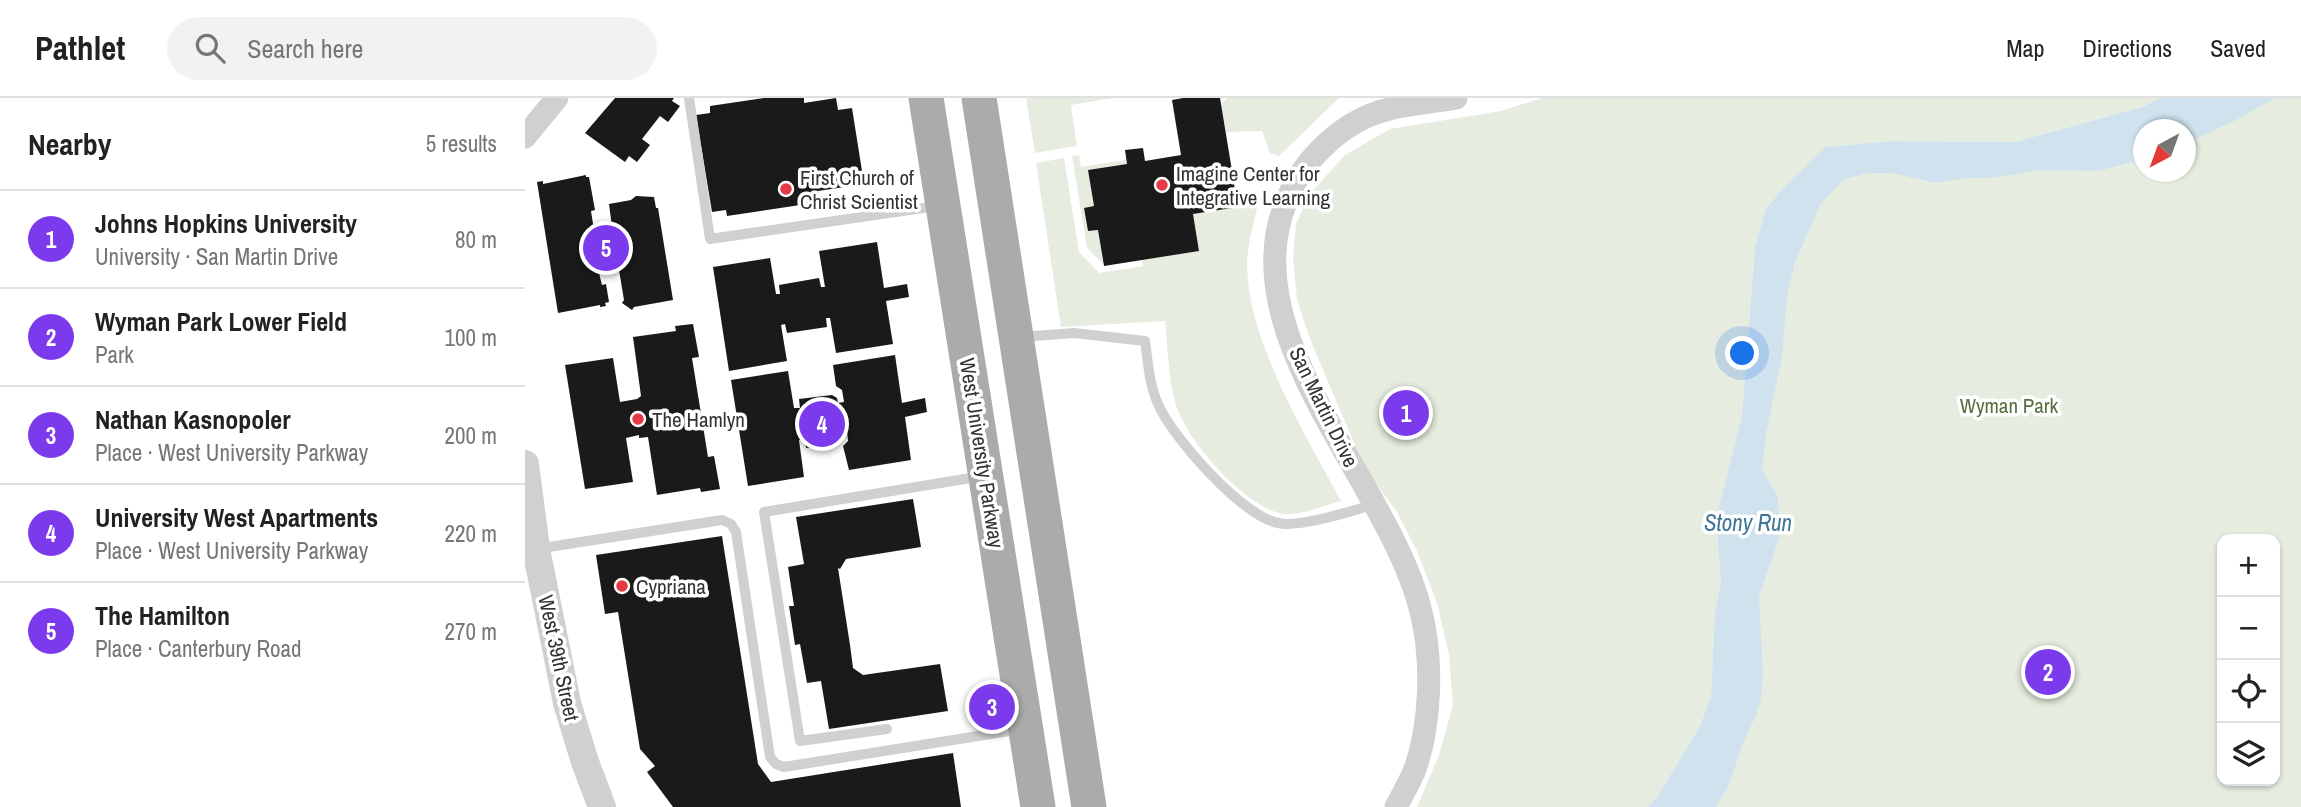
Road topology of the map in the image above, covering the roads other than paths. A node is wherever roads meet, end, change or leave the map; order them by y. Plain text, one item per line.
1 (557, 98) edge
2 (688, 98) edge
3 (926, 98) edge
4 (979, 98) edge
5 (1457, 98) edge
6 (525, 137) edge
7 (943, 205) junction
8 (1016, 337) junction
9 (525, 464) edge
10 (985, 476) junction
11 (1373, 505) junction
12 (536, 549) junction
13 (1025, 728) junction
14 (887, 729) dead end
15 (602, 807) edge
16 (1038, 807) edge
17 (1089, 807) edge
18 (1396, 807) edge

1 - 6 street
2 - 7 lane
3 - 7 main road, West University Parkway
4 - 8 main road
5 - 11 street, San Martin Drive
7 - 10 main road, West University Parkway
8 - 11 lane
8 - 17 main road
9 - 12 street, West 39th Street
10 - 13 main road, West University Parkway
10 - 14 lane
11 - 18 street, San Martin Drive
12 - 13 lane
12 - 15 street, West 39th Street
13 - 16 main road, West University Parkway

